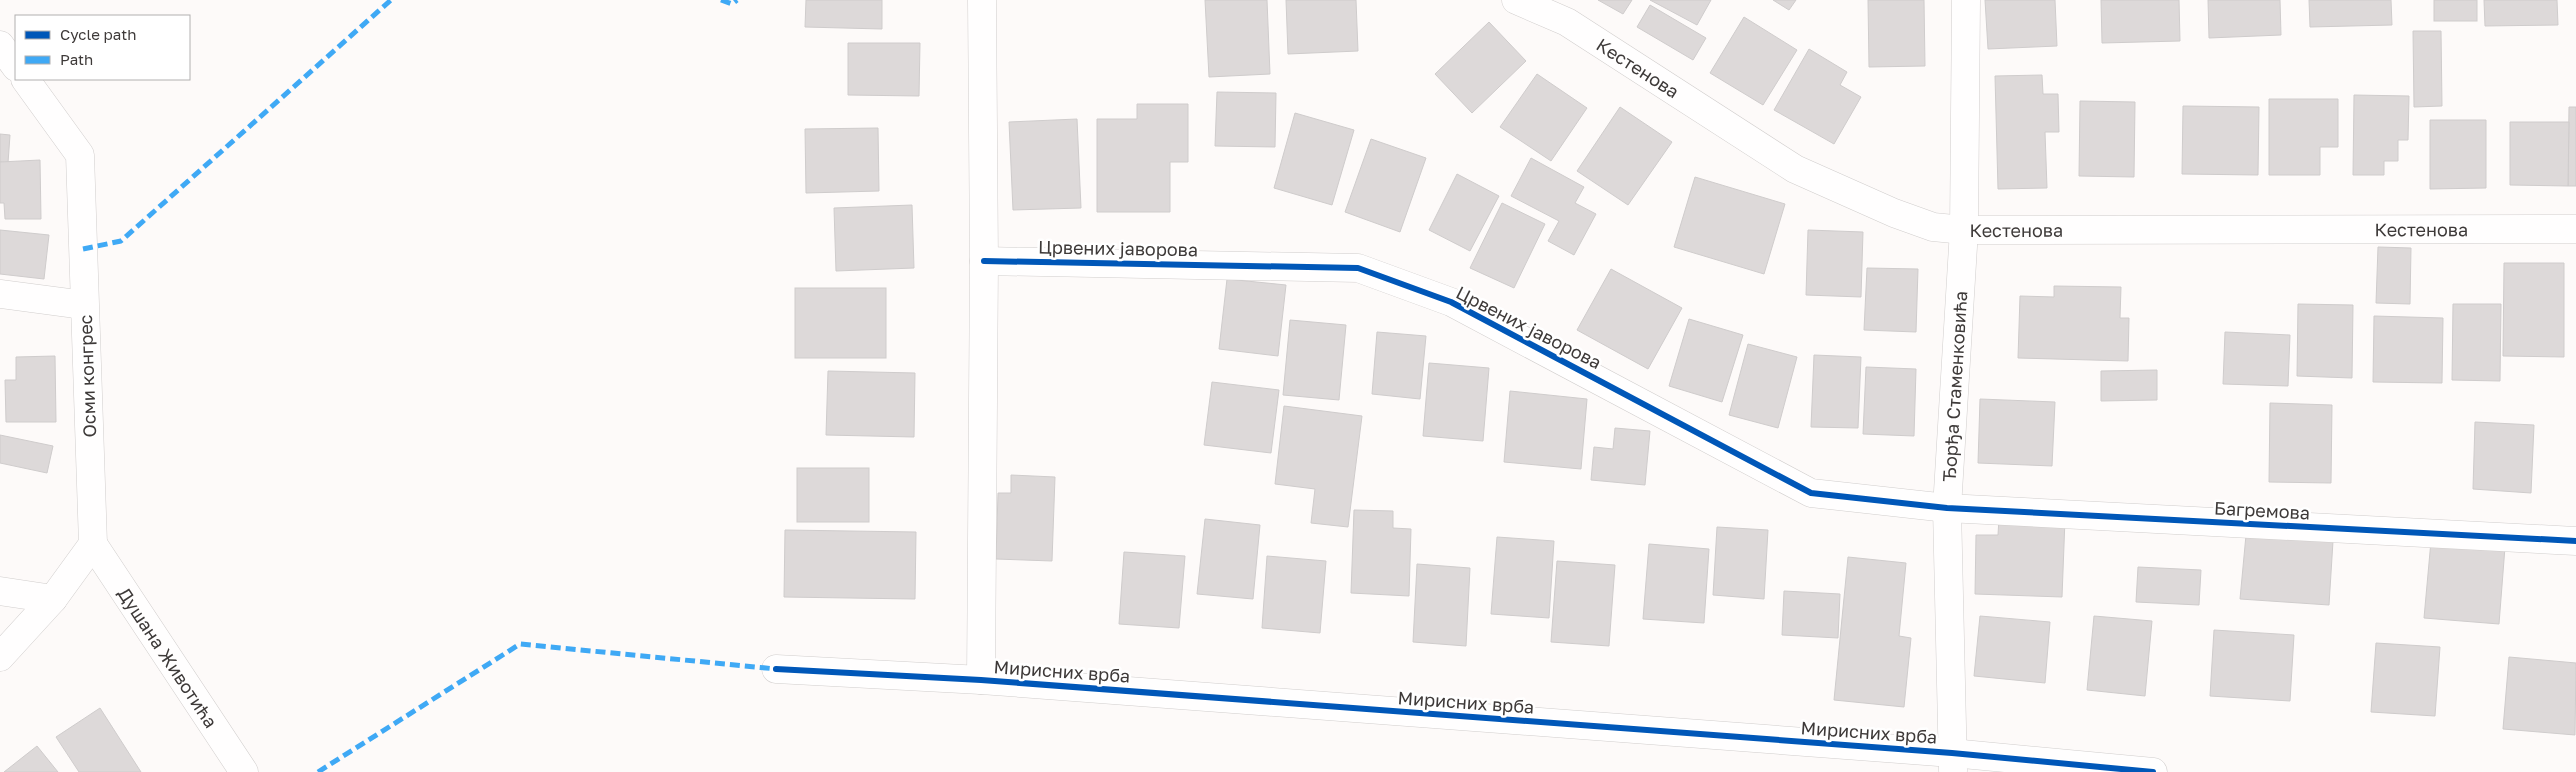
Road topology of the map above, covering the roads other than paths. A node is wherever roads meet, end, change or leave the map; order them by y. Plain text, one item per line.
1 (982, 0) edge
2 (1516, 0) edge
3 (1966, 0) edge
4 (0, 45) edge
5 (15, 66) edge
6 (26, 80) edge
7 (2576, 229) edge
8 (1964, 230) junction
9 (984, 261) junction
10 (0, 294) edge
11 (84, 305) junction
12 (1947, 508) junction
13 (2576, 541) edge
14 (93, 544) junction
15 (0, 591) edge
16 (53, 599) junction
17 (0, 657) edge
18 (776, 669) dead end
19 (981, 680) junction
20 (1952, 763) edge
21 (244, 772) edge
22 (2153, 772) edge

1 - 9 street
2 - 8 street, Кестенова
3 - 8 street, Ђорђа Стаменковића
4 - 5 street
6 - 11 street, Осми конгрес
7 - 8 street, Кестенова
8 - 12 street, Ђорђа Стаменковића
9 - 12 street, Црвених јаворова
9 - 19 street
10 - 11 street
11 - 14 street, Осми конгрес
12 - 13 street, Багремова
12 - 20 street, Ђорђа Стаменковића
14 - 16 street
14 - 21 street, Душана Животића
15 - 16 street
16 - 17 street
18 - 19 street, Мирисних врба
19 - 20 street, Мирисних врба
20 - 22 street, Мирисних врба

